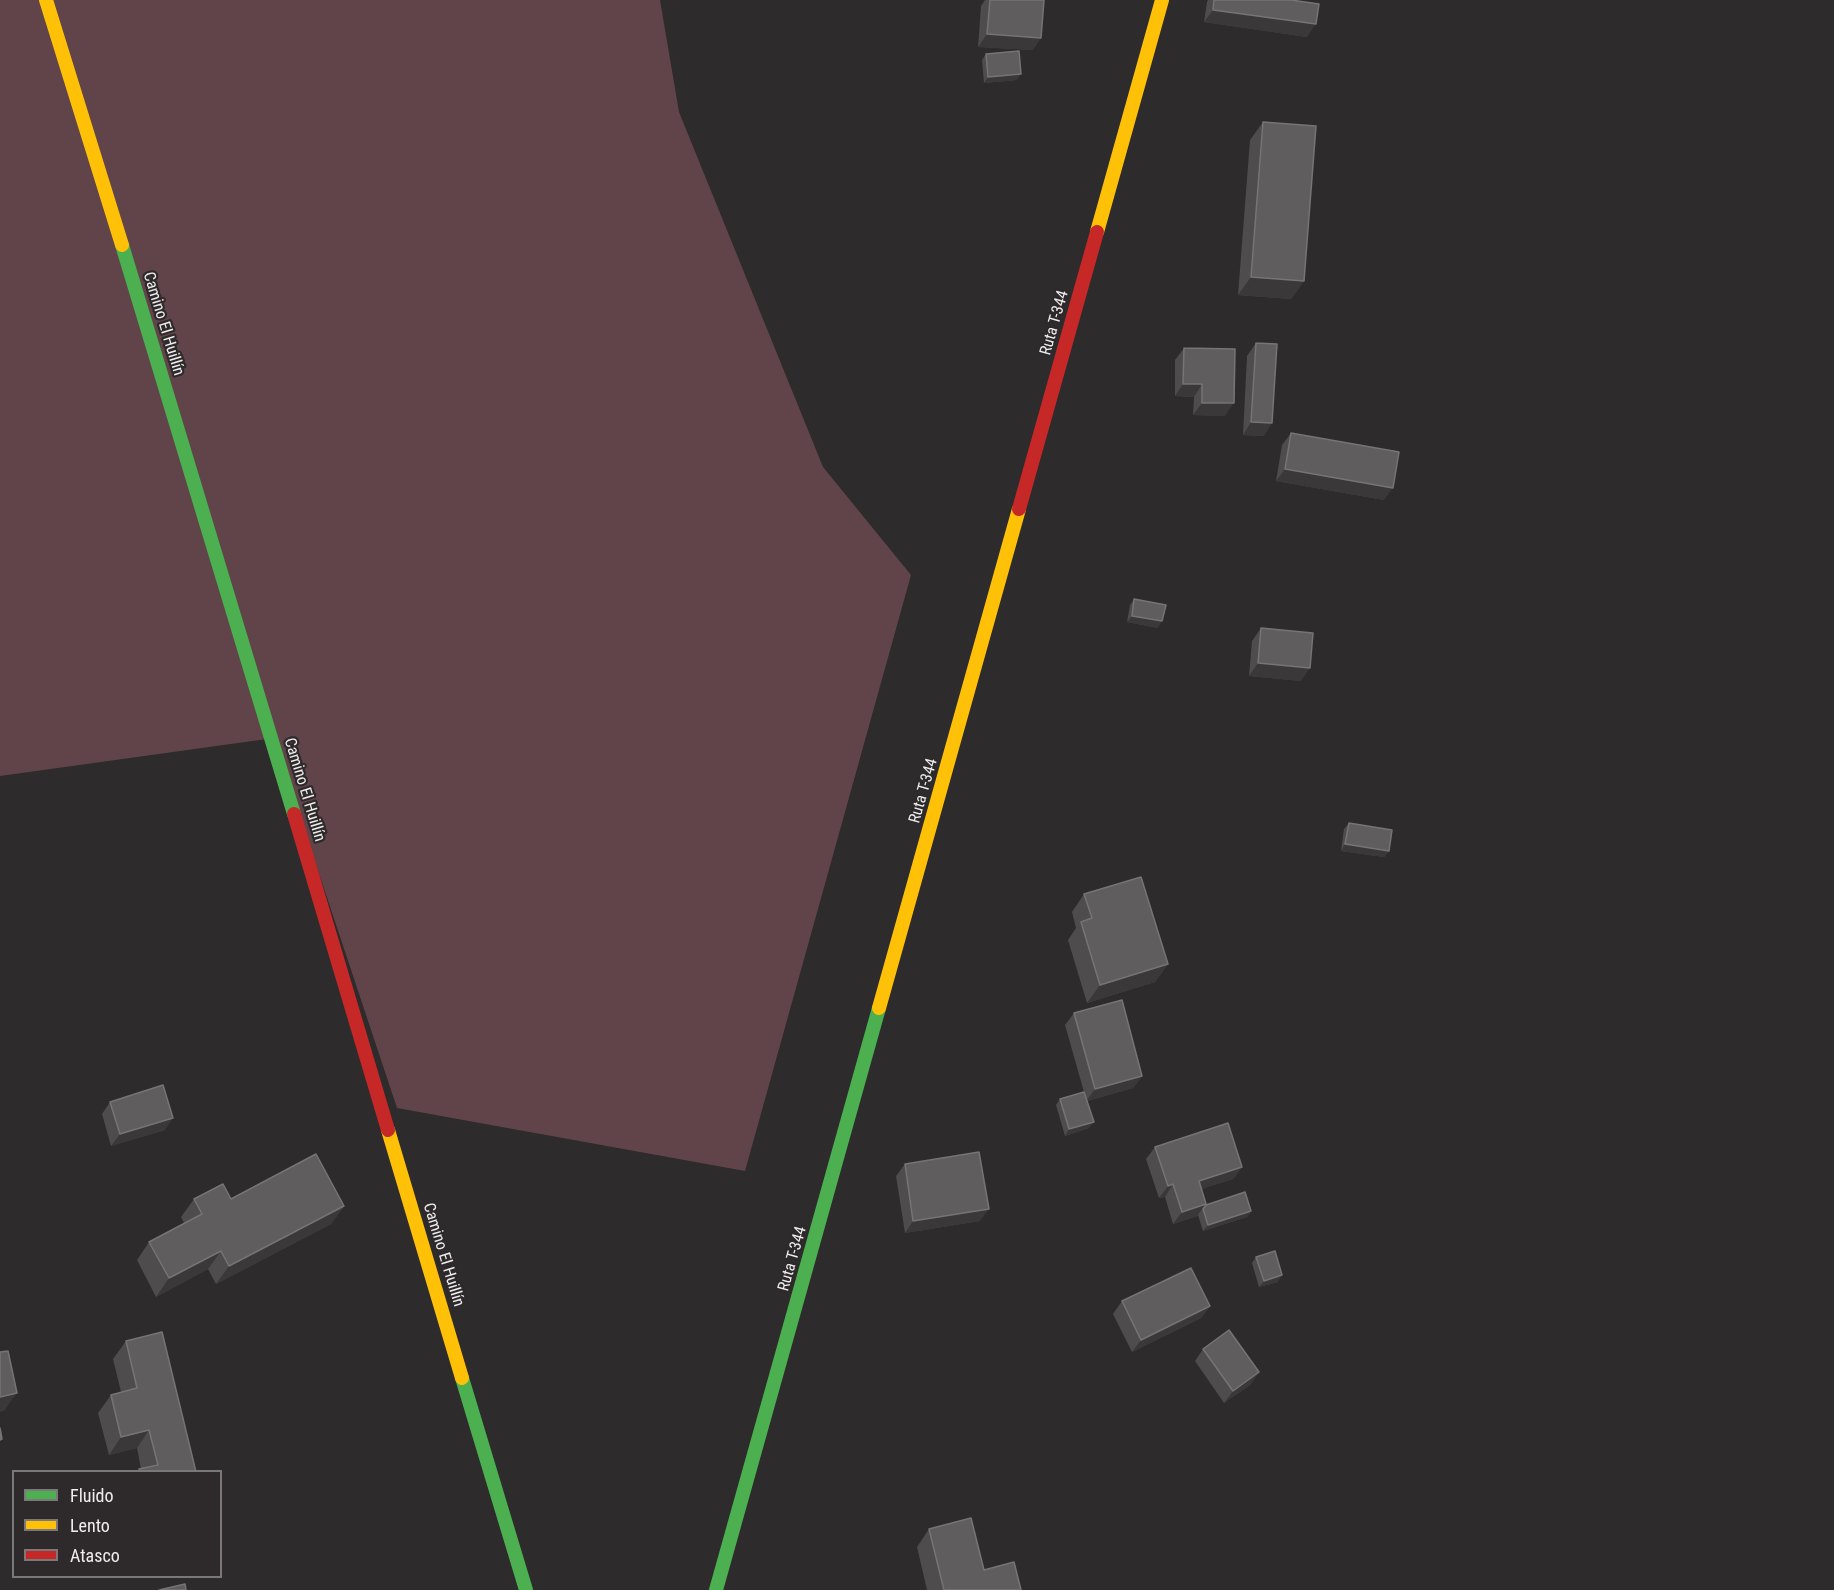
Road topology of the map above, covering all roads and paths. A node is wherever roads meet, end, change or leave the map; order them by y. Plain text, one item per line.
1 (46, 0) edge
2 (1162, 0) edge
3 (526, 1590) edge
4 (716, 1590) edge

1 - 3 street, Camino El Huillín
2 - 4 street, Ruta T-344

